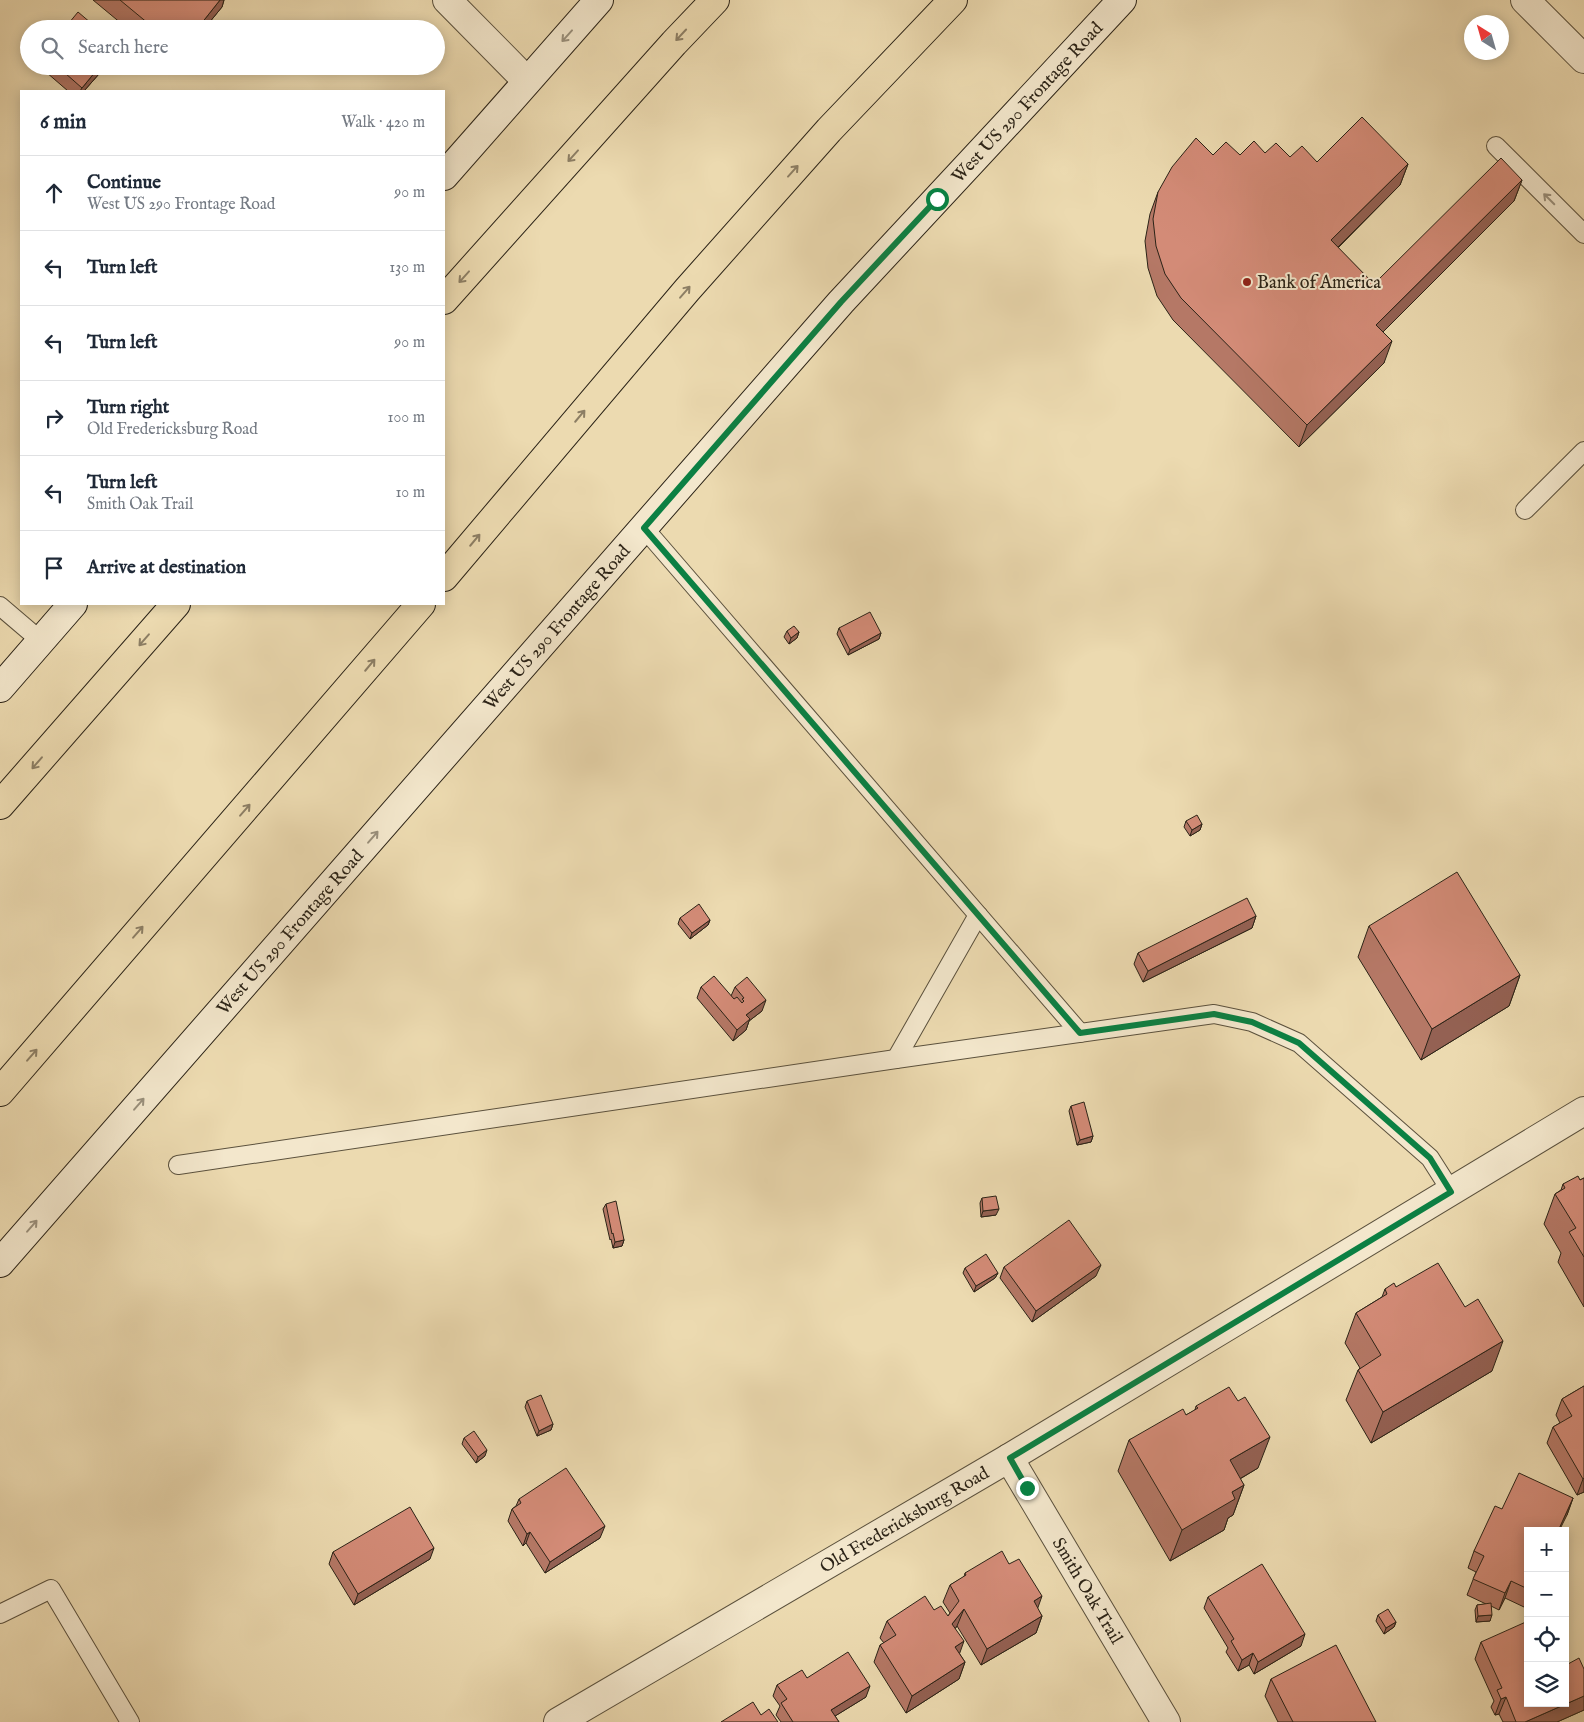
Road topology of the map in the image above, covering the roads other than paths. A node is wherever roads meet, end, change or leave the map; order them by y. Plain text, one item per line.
1 (447, 0) edge
2 (599, 0) edge
3 (715, 0) edge
4 (953, 0) edge
5 (1122, 0) edge
6 (1525, 0) edge
7 (1584, 59) edge
8 (527, 81) junction
9 (1496, 146) dead end
10 (445, 175) edge
11 (1584, 234) edge
12 (445, 299) edge
13 (1584, 451) edge
14 (1525, 510) dead end
15 (644, 528) junction
16 (445, 576) edge
17 (72, 605) edge
18 (175, 605) edge
19 (420, 605) edge
20 (0, 606) edge
21 (41, 641) junction
22 (0, 688) edge
23 (0, 805) edge
24 (978, 915) junction
25 (1080, 1033) junction
26 (896, 1059) junction
27 (0, 1092) edge
28 (1584, 1111) edge
29 (178, 1165) dead end
30 (1451, 1192) junction
31 (0, 1263) edge
32 (1010, 1458) junction
33 (0, 1614) edge
34 (130, 1722) edge
35 (558, 1722) edge
36 (1166, 1722) edge

1 - 8 main road
2 -> 8 main road
3 -> 12 highway
16 -> 4 highway
5 - 15 main road, West US 290 Frontage Road
6 - 7 main road
8 - 10 main road
11 -> 9 lane
13 - 14 lane
15 - 24 lane
31 -> 15 main road, West US 290 Frontage Road
17 - 21 main road
18 -> 23 highway
27 -> 19 highway
20 - 21 lane
21 - 22 main road
24 - 25 lane
24 - 26 lane
25 - 26 lane
25 - 30 lane
26 - 29 lane
28 - 30 main road, Old Fredericksburg Road
30 - 32 main road, Old Fredericksburg Road
32 - 35 main road, Old Fredericksburg Road
32 - 36 main road, Smith Oak Trail
33 - 34 lane

